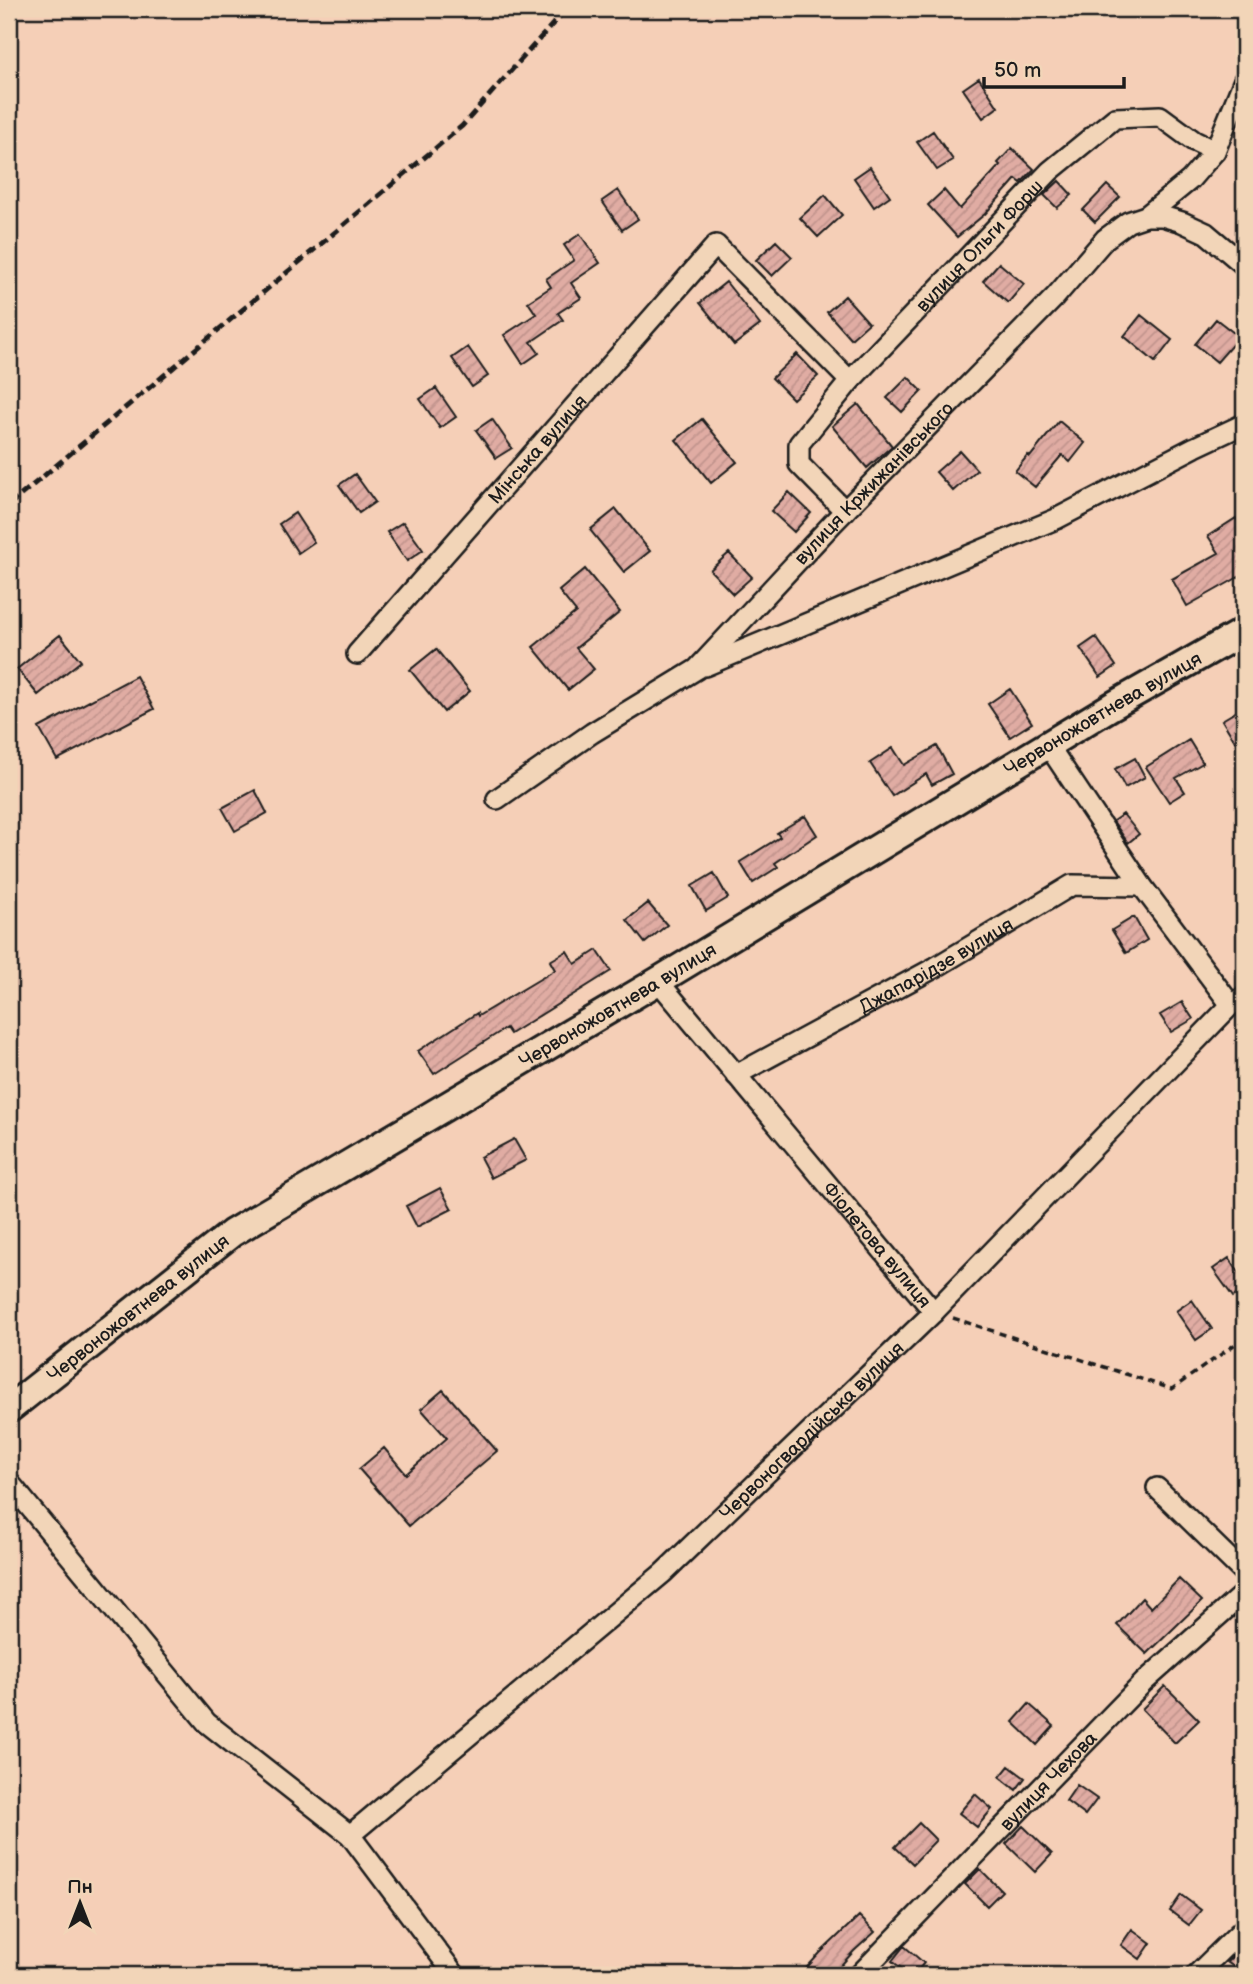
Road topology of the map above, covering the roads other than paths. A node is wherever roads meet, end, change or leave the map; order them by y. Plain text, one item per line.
1 (1244, 80) edge
2 (1215, 151) junction
3 (1146, 216) junction
4 (1244, 265) edge
5 (850, 381) junction
6 (1244, 424) edge
7 (845, 511) junction
8 (1244, 631) edge
9 (357, 654) dead end
10 (697, 669) junction
11 (1048, 745) junction
12 (497, 799) dead end
13 (1142, 886) junction
14 (658, 981) junction
15 (1238, 1001) edge
16 (736, 1075) junction
17 (934, 1312) junction
18 (9, 1409) edge
19 (9, 1482) edge
20 (1157, 1488) dead end
21 (1244, 1573) edge
22 (1244, 1593) edge
23 (350, 1835) junction
24 (1244, 1928) edge
25 (455, 1975) edge
26 (859, 1975) edge
27 (1196, 1975) edge

1 - 2 street, вулиця Кржижанівського
2 - 3 street, вулиця Кржижанівського
2 - 5 street, вулиця Ольги Форш
3 - 4 street
3 - 7 street, вулиця Кржижанівського
5 - 7 street, вулиця Ольги Форш
5 - 9 street, Мінська вулиця
6 - 10 street
7 - 10 street, вулиця Кржижанівського
8 - 11 street, Червоножовтнева вулиця
10 - 12 street, вулиця Кржижанівського
11 - 13 street
11 - 14 street, Червоножовтнева вулиця
13 - 15 street
13 - 16 street, Джапарідзе вулиця
14 - 16 street, Фіолетова вулиця
14 - 18 street, Червоножовтнева вулиця
15 - 17 street, Червоногвардійська вулиця
16 - 17 street, Фіолетова вулиця
17 - 23 street, Червоногвардійська вулиця
19 - 23 street
20 - 21 street
22 - 26 street, вулиця Чехова
23 - 25 street
24 - 27 street

